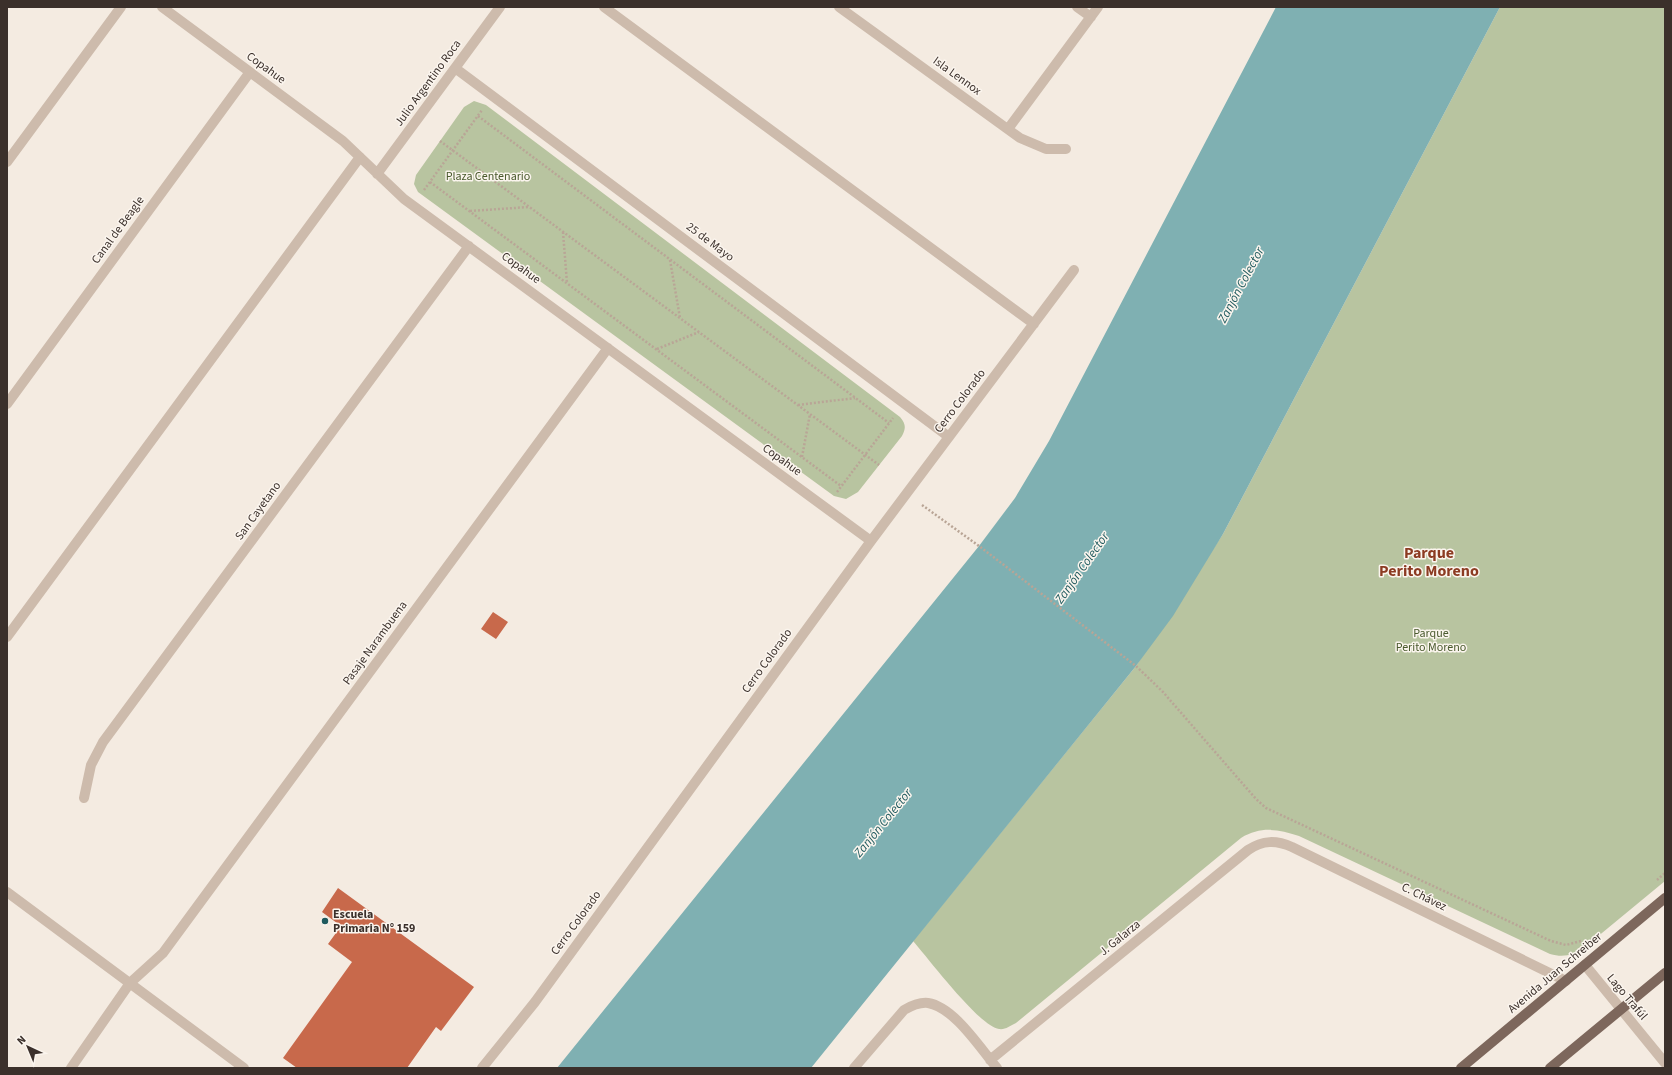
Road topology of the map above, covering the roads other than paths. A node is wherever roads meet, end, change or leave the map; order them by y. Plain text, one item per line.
1 (121, 7) edge
2 (162, 7) edge
3 (500, 7) edge
4 (604, 7) edge
5 (839, 7) edge
6 (1077, 7) edge
7 (1098, 7) edge
8 (1091, 17) junction
9 (455, 68) junction
10 (250, 72) junction
11 (1008, 129) junction
12 (1066, 149) dead end
13 (360, 157) junction
14 (7, 162) edge
15 (376, 174) junction
16 (469, 246) junction
17 (1074, 270) dead end
18 (1034, 324) junction
19 (608, 348) junction
20 (7, 404) edge
21 (949, 437) junction
22 (871, 541) junction
23 (7, 637) edge
24 (84, 798) dead end
25 (1270, 841) joint
26 (7, 892) edge
27 (1665, 898) edge
28 (1585, 965) junction
29 (1665, 973) edge
30 (1566, 981) junction
31 (130, 983) junction
32 (1621, 1010) junction
33 (1665, 1063) edge
34 (994, 1064) edge
35 (71, 1068) edge
36 (244, 1068) edge
37 (482, 1068) edge
38 (854, 1068) edge
39 (1461, 1068) edge
40 (1550, 1068) edge

1 - 14 street
2 - 10 street, Copahue
3 - 9 street, Julio Argentino Roca
4 - 18 street
5 - 11 street, Isla Lennox
6 - 8 street
7 - 8 street
8 - 11 street
9 - 15 street, Julio Argentino Roca
9 - 21 street, 25 de Mayo
10 - 13 street, Copahue
10 - 20 street, Canal de Beagle
11 - 12 street, Isla Lennox
13 - 15 street, Copahue
13 - 23 street
15 - 16 street, Copahue
16 - 19 street, Copahue
16 - 24 street, San Cayetano
17 - 18 street, Cerro Colorado
18 - 21 street, Cerro Colorado
19 - 22 street, Copahue
19 - 31 street, Pasaje Narambuena
21 - 22 street, Cerro Colorado
22 - 37 street, Cerro Colorado
25 - 30 street, C. Chávez
25 - 34 street, J. Galarza
26 - 31 street
27 - 28 main road, Avenida Juan Schreiber
28 - 30 main road, Avenida Juan Schreiber
28 - 32 street, Lago Trafúl
29 - 32 main road
30 - 39 main road, Avenida Juan Schreiber
31 - 35 street, Pasaje Narambuena
31 - 36 street
32 - 33 street, Lago Trafúl
32 - 40 main road
34 - 38 street

